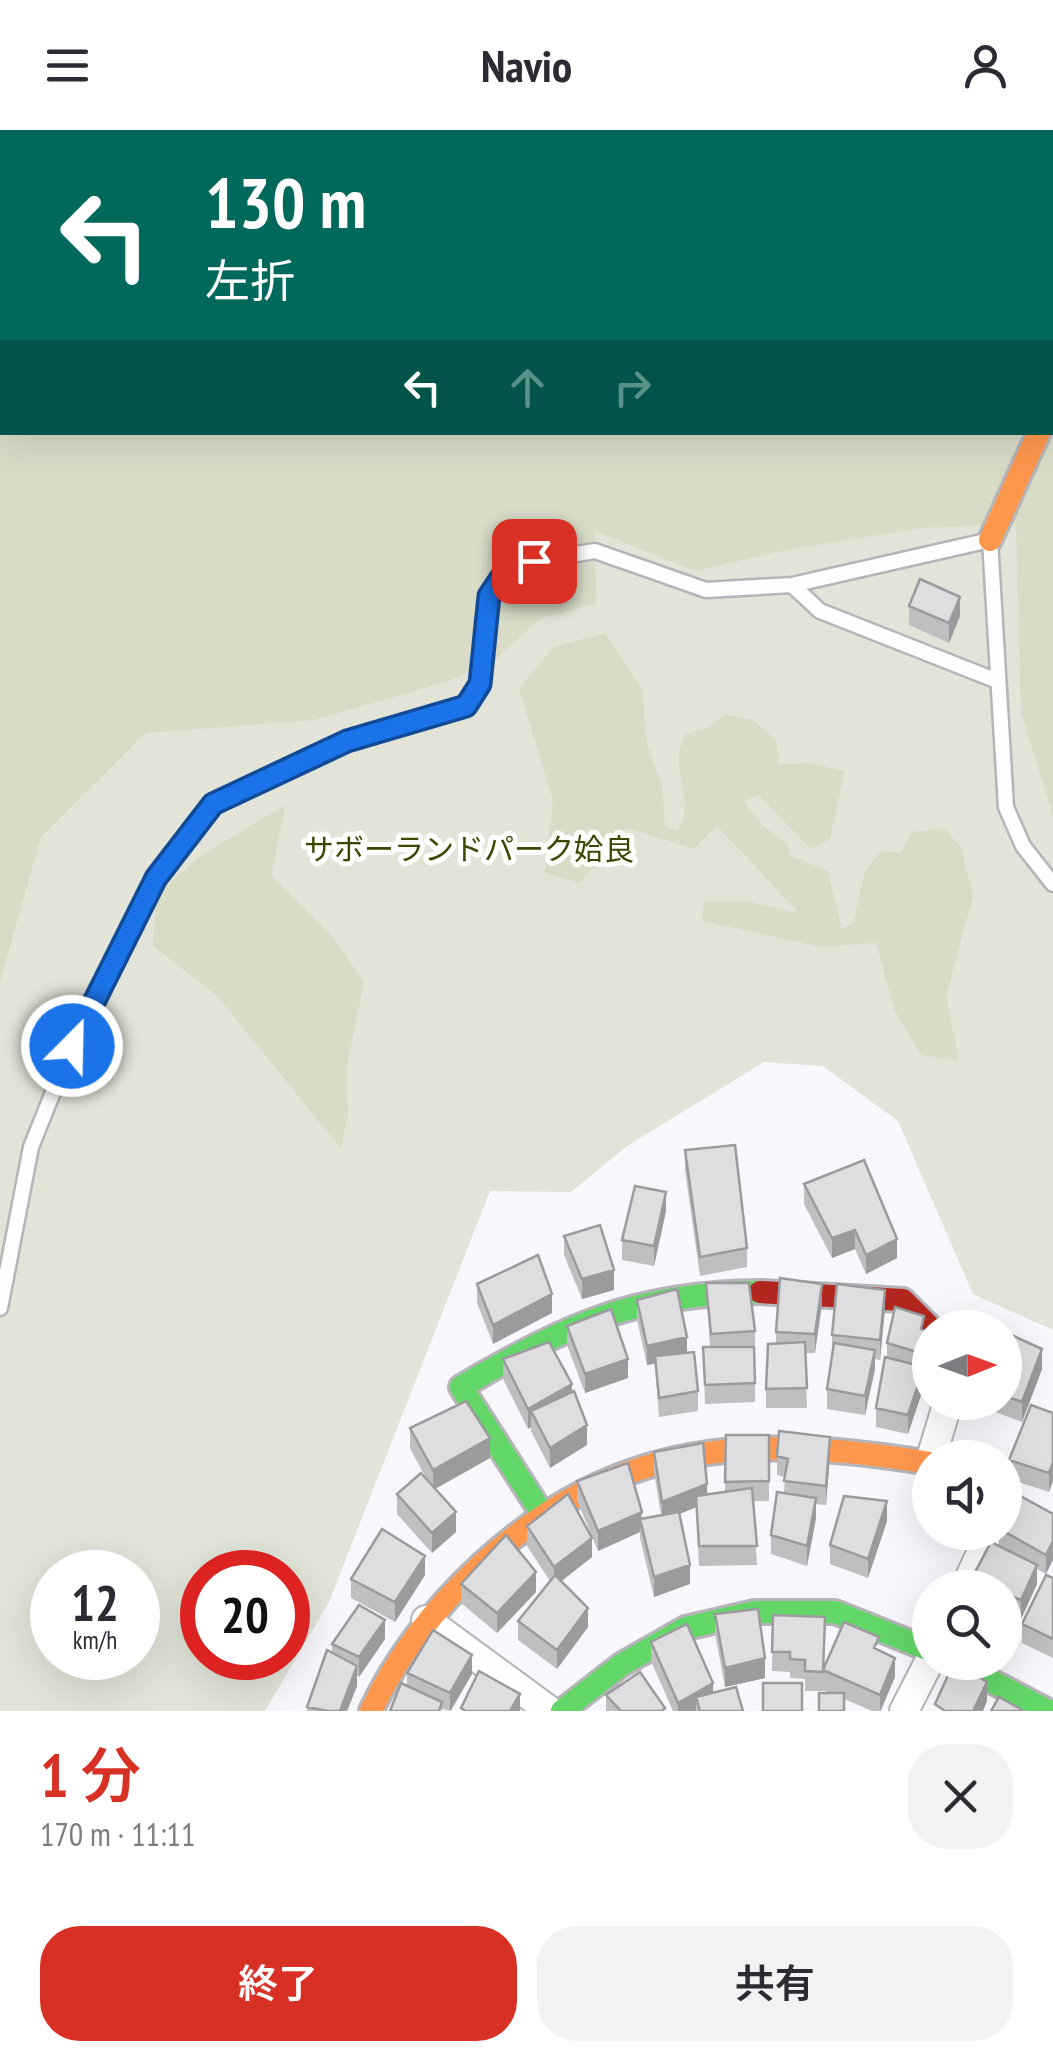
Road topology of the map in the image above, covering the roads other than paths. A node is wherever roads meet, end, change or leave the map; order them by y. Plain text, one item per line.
1 (1038, 435) edge
2 (990, 540) junction
3 (792, 585) junction
4 (995, 680) junction
5 (1053, 884) edge
6 (0, 1308) edge
7 (913, 1310) edge
8 (912, 1458) edge
9 (1022, 1508) edge
10 (541, 1512) junction
11 (1038, 1516) edge
12 (426, 1620) junction
13 (912, 1643) edge
14 (920, 1680) edge
15 (989, 1680) edge
16 (371, 1711) edge
17 (550, 1711) edge
18 (562, 1711) edge
19 (904, 1711) edge
20 (1048, 1711) edge

1 - 2 street
2 - 3 lane
2 - 4 lane
3 - 4 lane
3 - 6 lane
4 - 5 lane
7 - 10 street
8 - 10 street
9 - 11 street
10 - 12 street
12 - 16 street
12 - 17 street
13 - 18 street
14 - 19 street
15 - 20 street

